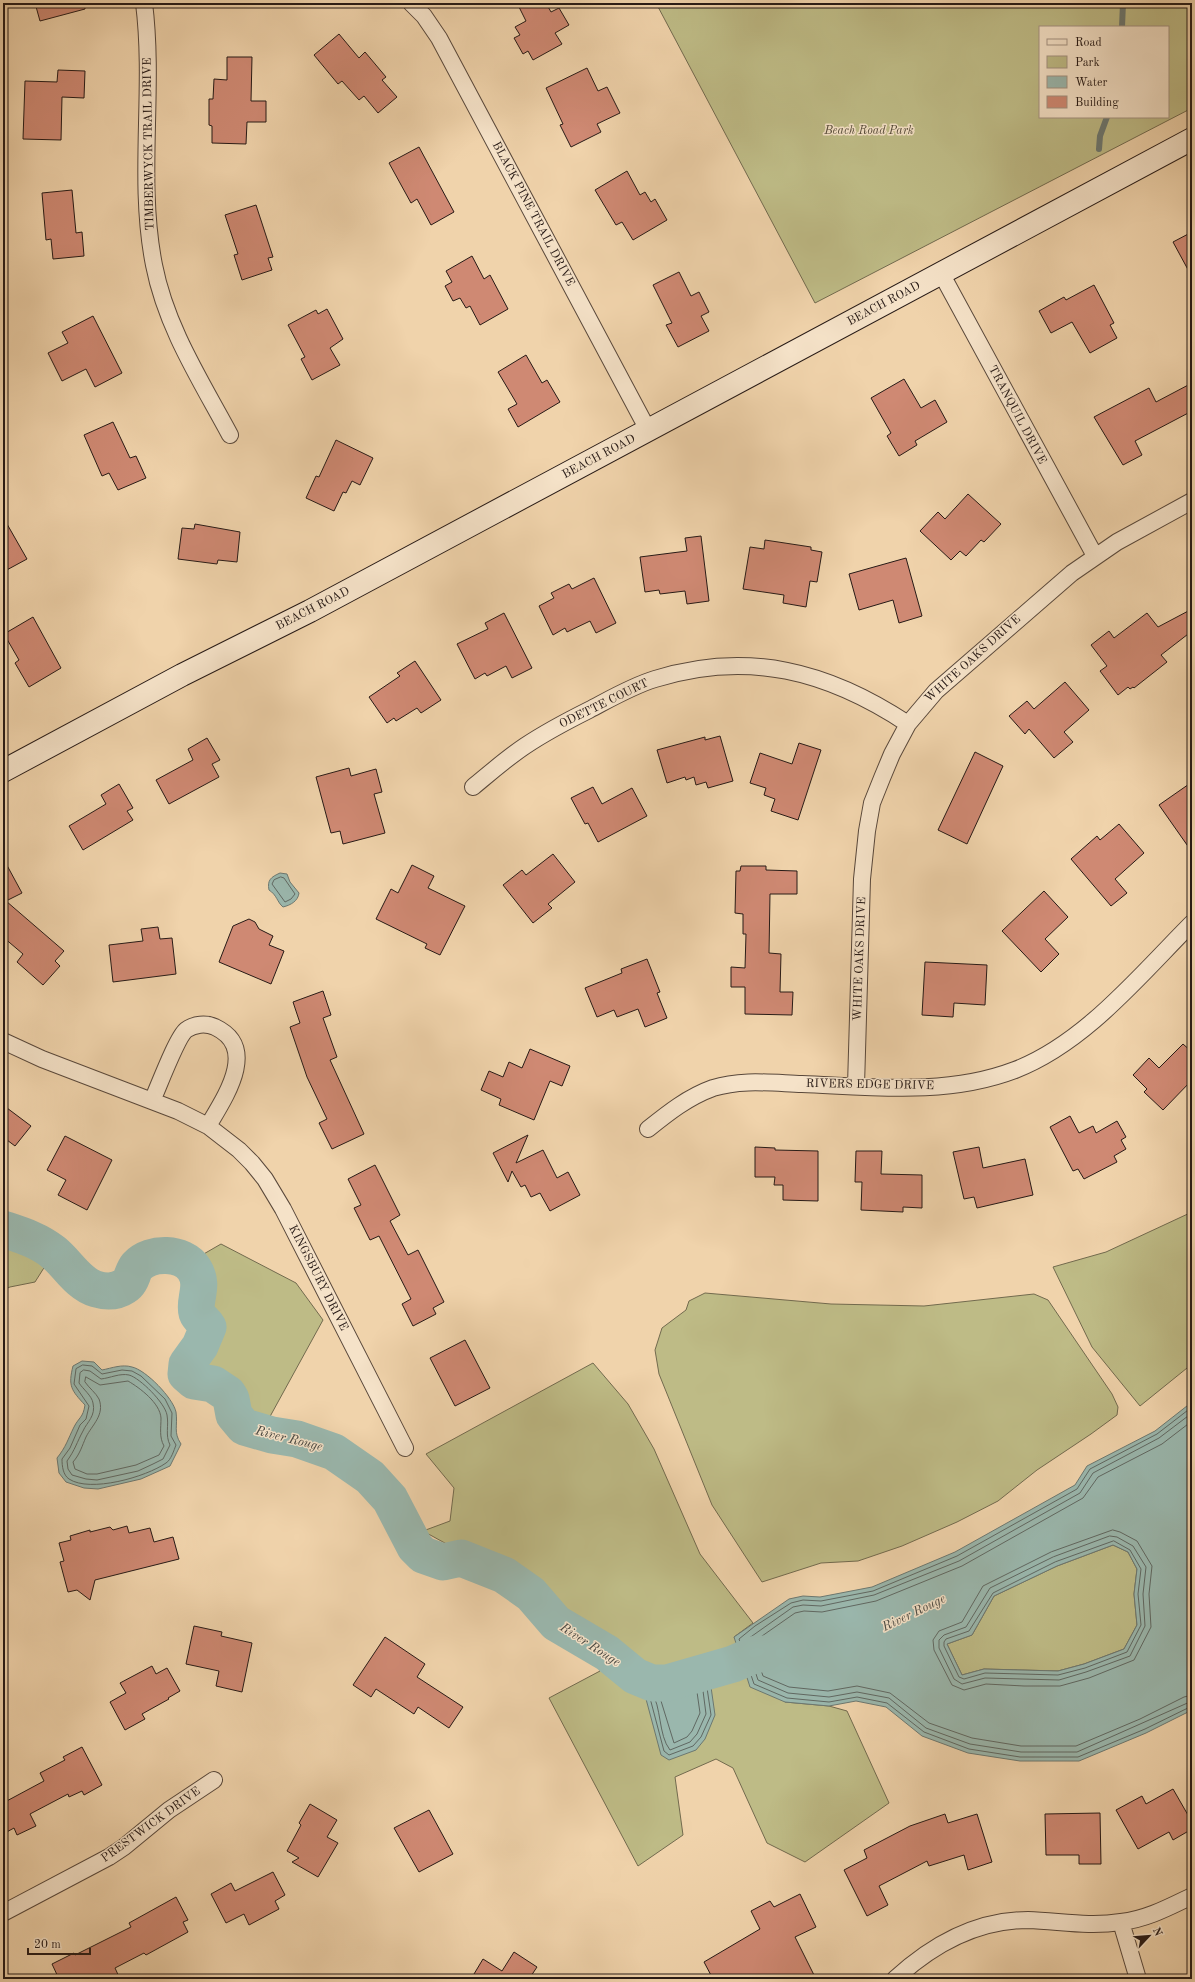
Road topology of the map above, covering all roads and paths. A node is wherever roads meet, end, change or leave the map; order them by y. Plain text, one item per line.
1 (144, 3) edge
2 (411, 3) edge
3 (1192, 139) edge
4 (941, 273) junction
5 (648, 430) junction
6 (230, 436) dead end
7 (1192, 501) edge
8 (1095, 556) junction
9 (908, 724) junction
10 (3, 771) edge
11 (473, 787) dead end
12 (1192, 923) edge
13 (3, 1041) edge
14 (856, 1086) junction
15 (152, 1102) junction
16 (208, 1126) junction
17 (648, 1129) dead end
18 (405, 1448) dead end
19 (214, 1780) dead end
20 (1192, 1896) edge
21 (3, 1913) edge
22 (1121, 1922) junction
23 (895, 1979) edge
24 (1138, 1979) edge

1 - 6 street, TIMBERWYCK TRAIL DRIVE
2 - 5 street, BLACK PINE TRAIL DRIVE
3 - 4 street, BEACH ROAD
4 - 5 street, BEACH ROAD
4 - 8 street, TRANQUIL DRIVE
5 - 10 street, BEACH ROAD
7 - 8 street, WHITE OAKS DRIVE
8 - 9 street, WHITE OAKS DRIVE
9 - 11 street, ODETTE COURT
9 - 14 street, WHITE OAKS DRIVE
12 - 14 street, RIVERS EDGE DRIVE
13 - 15 street, KINGSBURY DRIVE
14 - 17 street, RIVERS EDGE DRIVE
15 - 16 street, KINGSBURY DRIVE
15 - 16 street
16 - 18 street, KINGSBURY DRIVE
19 - 21 street, PRESTWICK DRIVE
20 - 22 street
22 - 23 street
22 - 24 street

